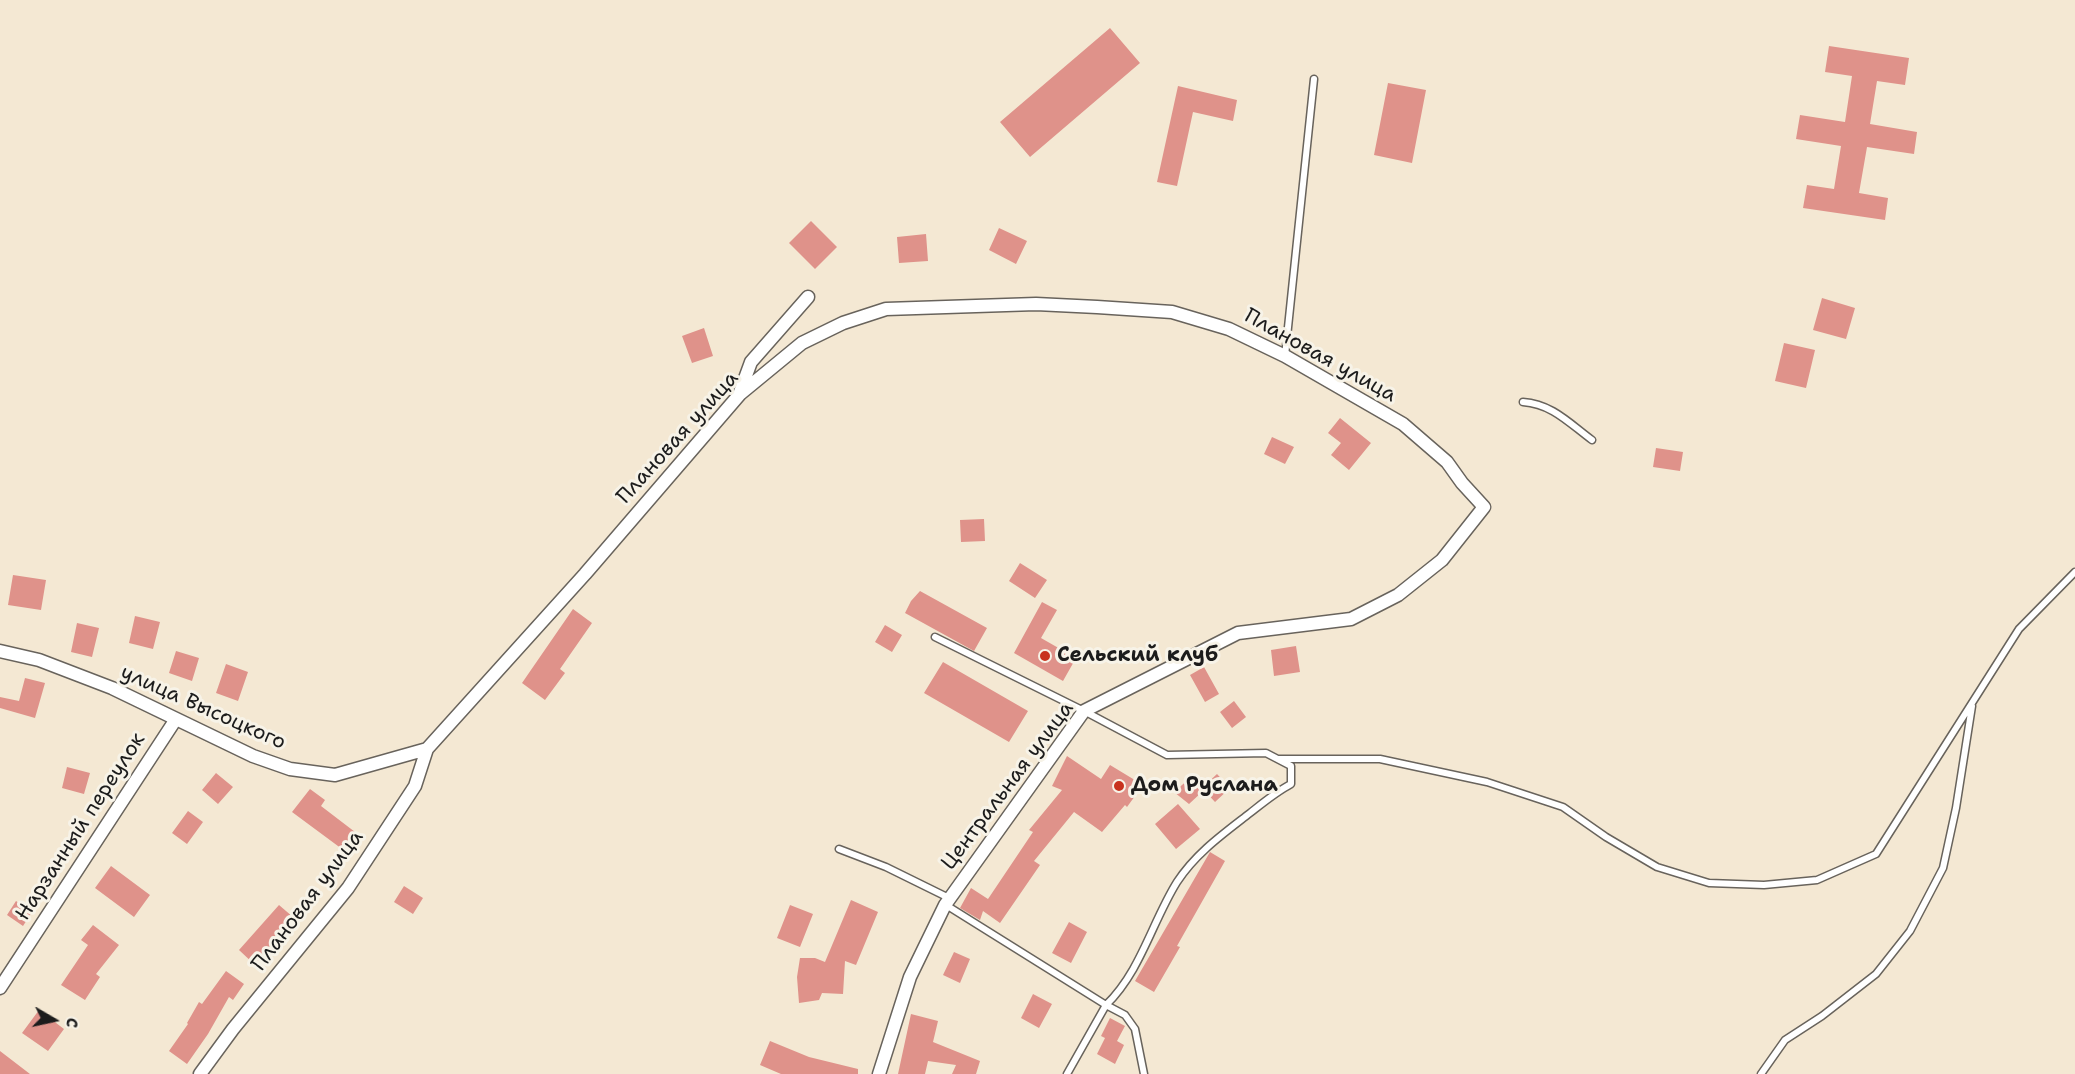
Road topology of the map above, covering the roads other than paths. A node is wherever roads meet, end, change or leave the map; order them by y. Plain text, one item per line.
1 (1314, 79) dead end
2 (808, 297) dead end
3 (1285, 356) junction
4 (740, 393) junction
5 (1523, 402) dead end
6 (1592, 440) dead end
7 (1484, 507) joint
8 (2075, 572) edge
9 (934, 637) dead end
10 (0, 651) edge
11 (1973, 702) junction
12 (1084, 711) junction
13 (176, 719) junction
14 (427, 749) junction
15 (1278, 759) junction
16 (839, 849) dead end
17 (947, 901) junction
18 (0, 988) edge
19 (1106, 1005) junction
20 (200, 1074) edge
21 (879, 1074) edge
22 (1067, 1074) edge
23 (1144, 1074) edge
24 (1761, 1074) edge

1 - 3 lane
2 - 4 street
3 - 4 street, Плановая улица
3 - 7 street, Плановая улица
4 - 14 street, Плановая улица
5 - 6 lane
7 - 12 street, Центральная улица
8 - 11 lane
9 - 12 lane
10 - 13 street, улица Высоцкого
11 - 15 lane
11 - 24 lane
12 - 15 lane
12 - 17 street, Центральная улица
13 - 14 street, улица Высоцкого
13 - 18 street, Нарзанный переулок
14 - 20 street, Плановая улица
15 - 19 lane
16 - 17 lane
17 - 19 lane
17 - 21 street, Центральная улица
19 - 22 lane
19 - 23 lane

